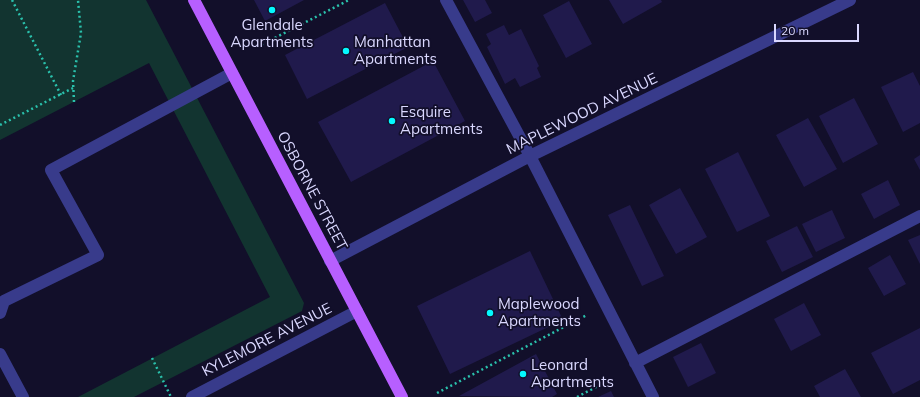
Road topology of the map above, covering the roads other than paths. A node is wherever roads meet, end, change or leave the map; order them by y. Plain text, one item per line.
1 (194, 0) edge
2 (446, 0) edge
3 (850, 0) edge
4 (232, 73) junction
5 (530, 156) junction
6 (920, 216) edge
7 (330, 261) junction
8 (357, 311) junction
9 (0, 313) edge
10 (0, 354) edge
11 (635, 362) junction
12 (23, 397) edge
13 (192, 397) edge
14 (402, 397) edge
15 (653, 397) edge

1 - 4 main road, OSBORNE STREET
2 - 5 street
3 - 5 street, MAPLEWOOD AVENUE
4 - 7 main road, OSBORNE STREET
4 - 9 street
5 - 7 street, MAPLEWOOD AVENUE
5 - 11 street
6 - 11 street
7 - 8 main road, OSBORNE STREET
8 - 13 street, KYLEMORE AVENUE
8 - 14 main road, OSBORNE STREET
10 - 12 street
11 - 15 street

